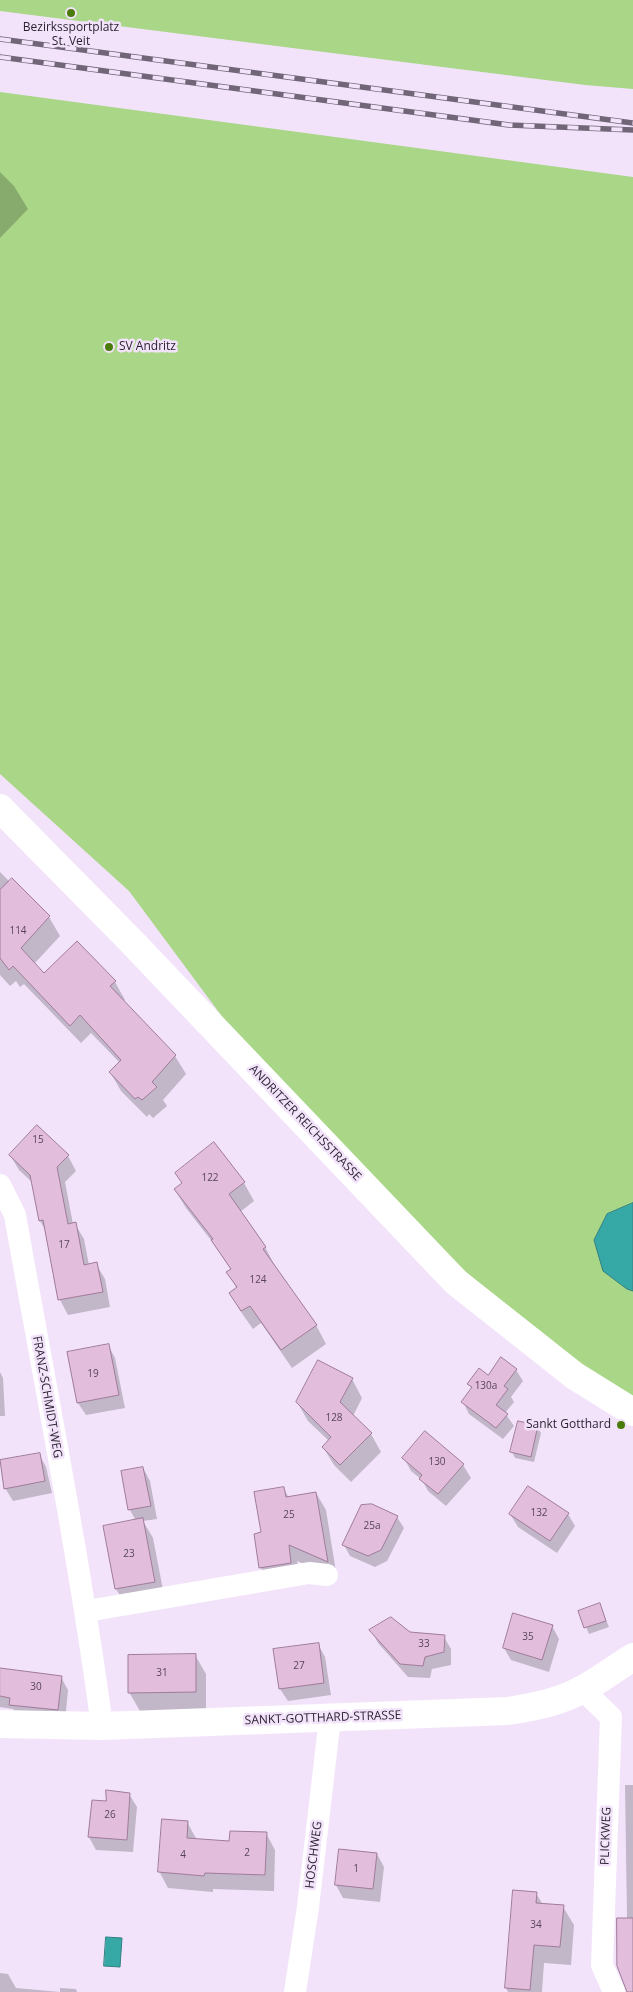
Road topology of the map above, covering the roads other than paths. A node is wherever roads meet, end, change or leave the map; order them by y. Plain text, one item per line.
1 (0, 808) edge
2 (0, 1185) edge
3 (633, 1412) edge
4 (327, 1575) dead end
5 (87, 1611) junction
6 (633, 1657) edge
7 (583, 1690) junction
8 (330, 1718) junction
9 (0, 1724) edge
10 (102, 1726) junction
11 (295, 1992) edge
12 (614, 1992) edge

1 - 3 street, ANDRITZER REICHSSTRASSE
2 - 5 street, FRANZ-SCHMIDT-WEG
4 - 5 street
5 - 10 street, FRANZ-SCHMIDT-WEG
6 - 7 street, SANKT-GOTTHARD-STRASSE
7 - 8 street, SANKT-GOTTHARD-STRASSE
7 - 12 street, PLICKWEG
8 - 10 street, SANKT-GOTTHARD-STRASSE
8 - 11 street, HOSCHWEG
9 - 10 street, SANKT-GOTTHARD-STRASSE

